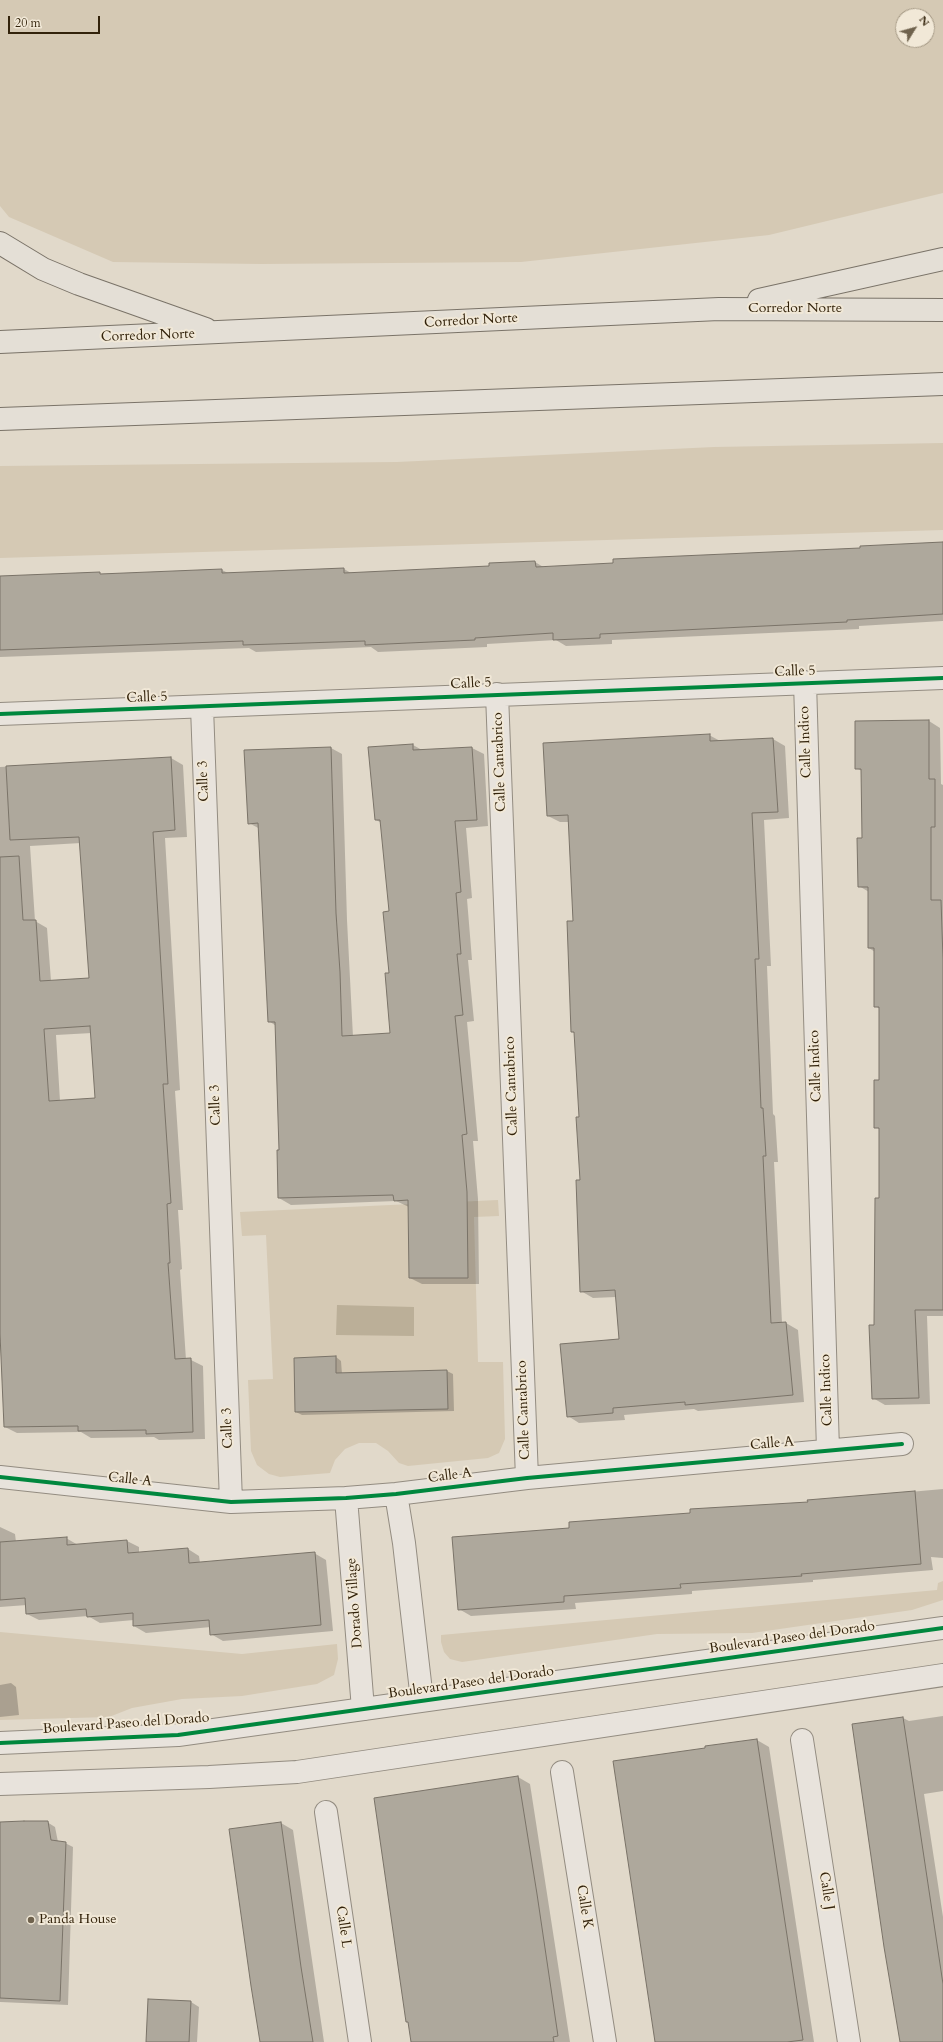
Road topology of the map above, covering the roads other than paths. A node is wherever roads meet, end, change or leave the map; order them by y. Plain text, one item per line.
1 (0, 243) edge
2 (943, 259) edge
3 (719, 309) junction
4 (943, 310) edge
5 (216, 333) junction
6 (0, 342) edge
7 (943, 384) edge
8 (34, 418) junction
9 (0, 419) edge
10 (0, 430) edge
11 (943, 678) edge
12 (804, 682) junction
13 (497, 694) junction
14 (202, 707) junction
15 (0, 714) edge
16 (902, 1444) dead end
17 (828, 1450) junction
18 (0, 1477) edge
19 (526, 1478) junction
20 (396, 1494) junction
21 (346, 1498) junction
22 (231, 1502) junction
23 (943, 1628) edge
24 (943, 1675) edge
25 (422, 1700) junction
26 (363, 1709) junction
27 (802, 1740) dead end
28 (0, 1743) edge
29 (562, 1772) dead end
30 (0, 1784) edge
31 (326, 1812) dead end
32 (360, 2042) edge
33 (605, 2042) edge
34 (850, 2042) edge

1 - 5 highway
2 - 3 highway
3 - 4 highway, Corredor Norte
3 - 5 highway, Corredor Norte
5 - 6 highway, Corredor Norte
7 - 8 highway
8 - 9 highway
8 - 10 highway
11 - 12 street, Calle 5
12 - 13 street, Calle 5
12 - 17 street, Calle Indico
13 - 14 street, Calle 5
13 - 19 street, Calle Cantabrico
14 - 15 street, Calle 5
14 - 22 street, Calle 3
16 - 17 street, Calle A
17 - 19 street, Calle A
18 - 22 street, Calle A
19 - 20 street, Calle A
20 - 21 street, Calle A
20 - 25 street
21 - 22 street, Calle A
21 - 26 street, Dorado Village
23 - 25 street, Boulevard Paseo del Dorado
24 - 30 street
25 - 26 street, Boulevard Paseo del Dorado
26 - 28 street, Boulevard Paseo del Dorado
27 - 34 street, Calle J
29 - 33 street, Calle K
31 - 32 street, Calle L

